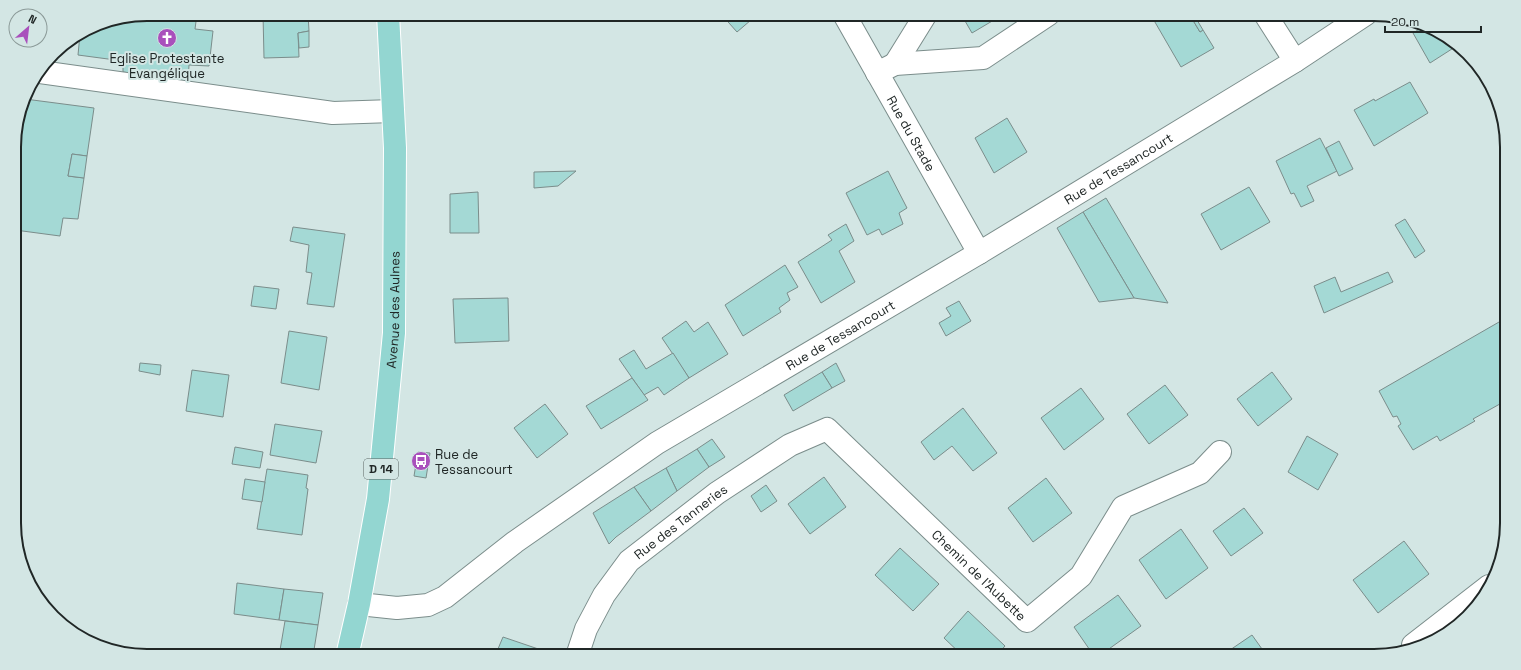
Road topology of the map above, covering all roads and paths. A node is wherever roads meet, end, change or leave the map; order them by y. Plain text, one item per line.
1 (388, 21) edge
2 (849, 21) edge
3 (921, 21) edge
4 (1038, 21) edge
5 (1270, 21) edge
6 (1355, 21) edge
7 (1295, 61) junction
8 (886, 68) junction
9 (45, 73) edge
10 (393, 111) junction
11 (979, 253) junction
12 (826, 429) joint
13 (1220, 452) dead end
14 (1477, 595) edge
15 (360, 604) junction
16 (1419, 640) edge
17 (349, 649) edge
18 (579, 649) edge

1 - 10 main road, Avenue des Aulnes / D 14
2 - 8 street, Rue du Stade
3 - 8 street
4 - 8 street
5 - 7 street
6 - 7 street, Rue de Tessancourt
7 - 11 street, Rue de Tessancourt
8 - 11 street, Rue du Stade
9 - 10 street
10 - 15 main road, Avenue des Aulnes / D 14
11 - 15 street, Rue de Tessancourt
12 - 13 street, Chemin de l'Aubette
12 - 18 street, Rue des Tanneries
14 - 16 street
15 - 17 main road, D 14

